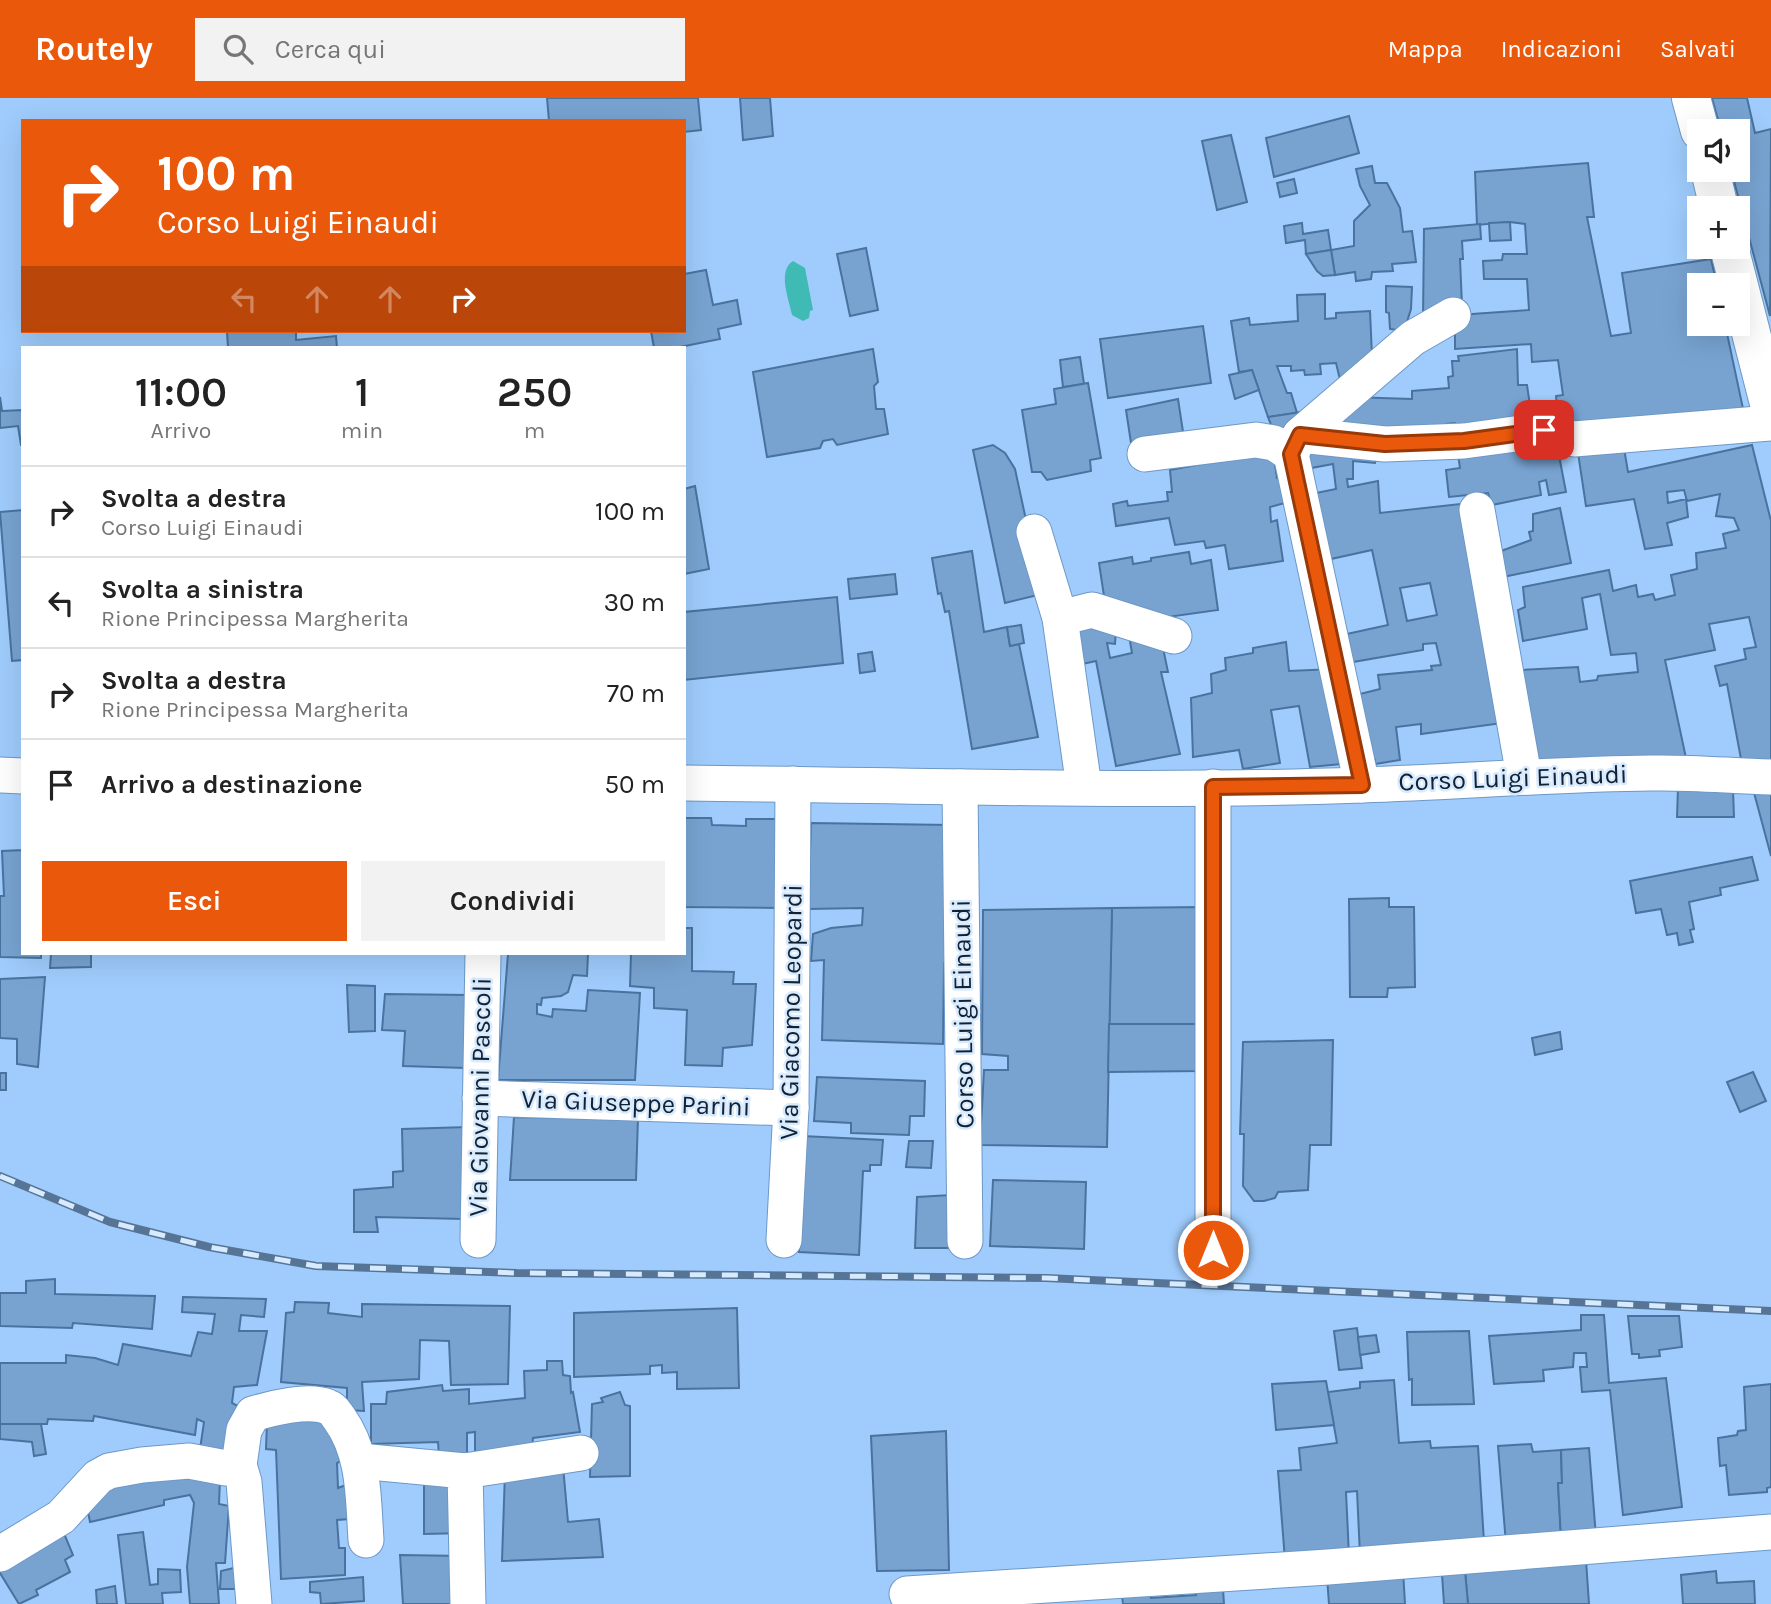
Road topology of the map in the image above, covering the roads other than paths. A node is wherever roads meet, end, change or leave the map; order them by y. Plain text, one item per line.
1 (1691, 98) edge
2 (1697, 119) edge
3 (1732, 259) edge
4 (1453, 315) dead end
5 (1771, 411) edge
6 (1771, 423) edge
7 (1296, 444) junction
8 (1145, 454) dead end
9 (1477, 510) dead end
10 (1034, 532) dead end
11 (1060, 618) junction
12 (1174, 636) dead end
13 (0, 775) edge
14 (21, 776) edge
15 (1524, 776) junction
16 (1771, 777) edge
17 (686, 783) edge
18 (793, 784) junction
19 (1362, 785) junction
20 (960, 787) junction
21 (1084, 787) junction
22 (1213, 787) junction
23 (483, 955) edge
24 (480, 1098) junction
25 (791, 1108) junction
26 (478, 1240) dead end
27 (784, 1240) dead end
28 (965, 1241) dead end
29 (1213, 1250) dead end
30 (581, 1452) dead end
31 (370, 1462) dead end
32 (239, 1465) junction
33 (465, 1471) junction
34 (1771, 1532) edge
35 (366, 1540) dead end
36 (0, 1553) edge
37 (907, 1594) dead end
38 (254, 1604) edge
39 (468, 1604) edge

1 - 2 main road
3 - 5 main road
4 - 7 street
6 - 7 street
7 - 8 street
7 - 19 street
9 - 15 street
10 - 11 street
11 - 12 street
11 - 21 street
13 - 14 street
15 - 16 street, Corso Luigi Einaudi
15 - 19 street, Corso Luigi Einaudi
17 - 18 street, Corso Luigi Einaudi
18 - 20 street, Corso Luigi Einaudi
18 - 25 street, Via Giacomo Leopardi
19 - 22 street, Corso Luigi Einaudi
20 - 21 street, Corso Luigi Einaudi
20 - 28 street, Corso Luigi Einaudi
21 - 22 street, Corso Luigi Einaudi
22 - 29 street
23 - 24 street, Via Giovanni Pascoli
24 - 25 street, Via Giuseppe Parini
24 - 26 street, Via Giovanni Pascoli
25 - 27 street, Via Giacomo Leopardi
30 - 33 street
31 - 33 street
32 - 35 street
32 - 36 street
32 - 38 street
33 - 39 street
34 - 37 street

